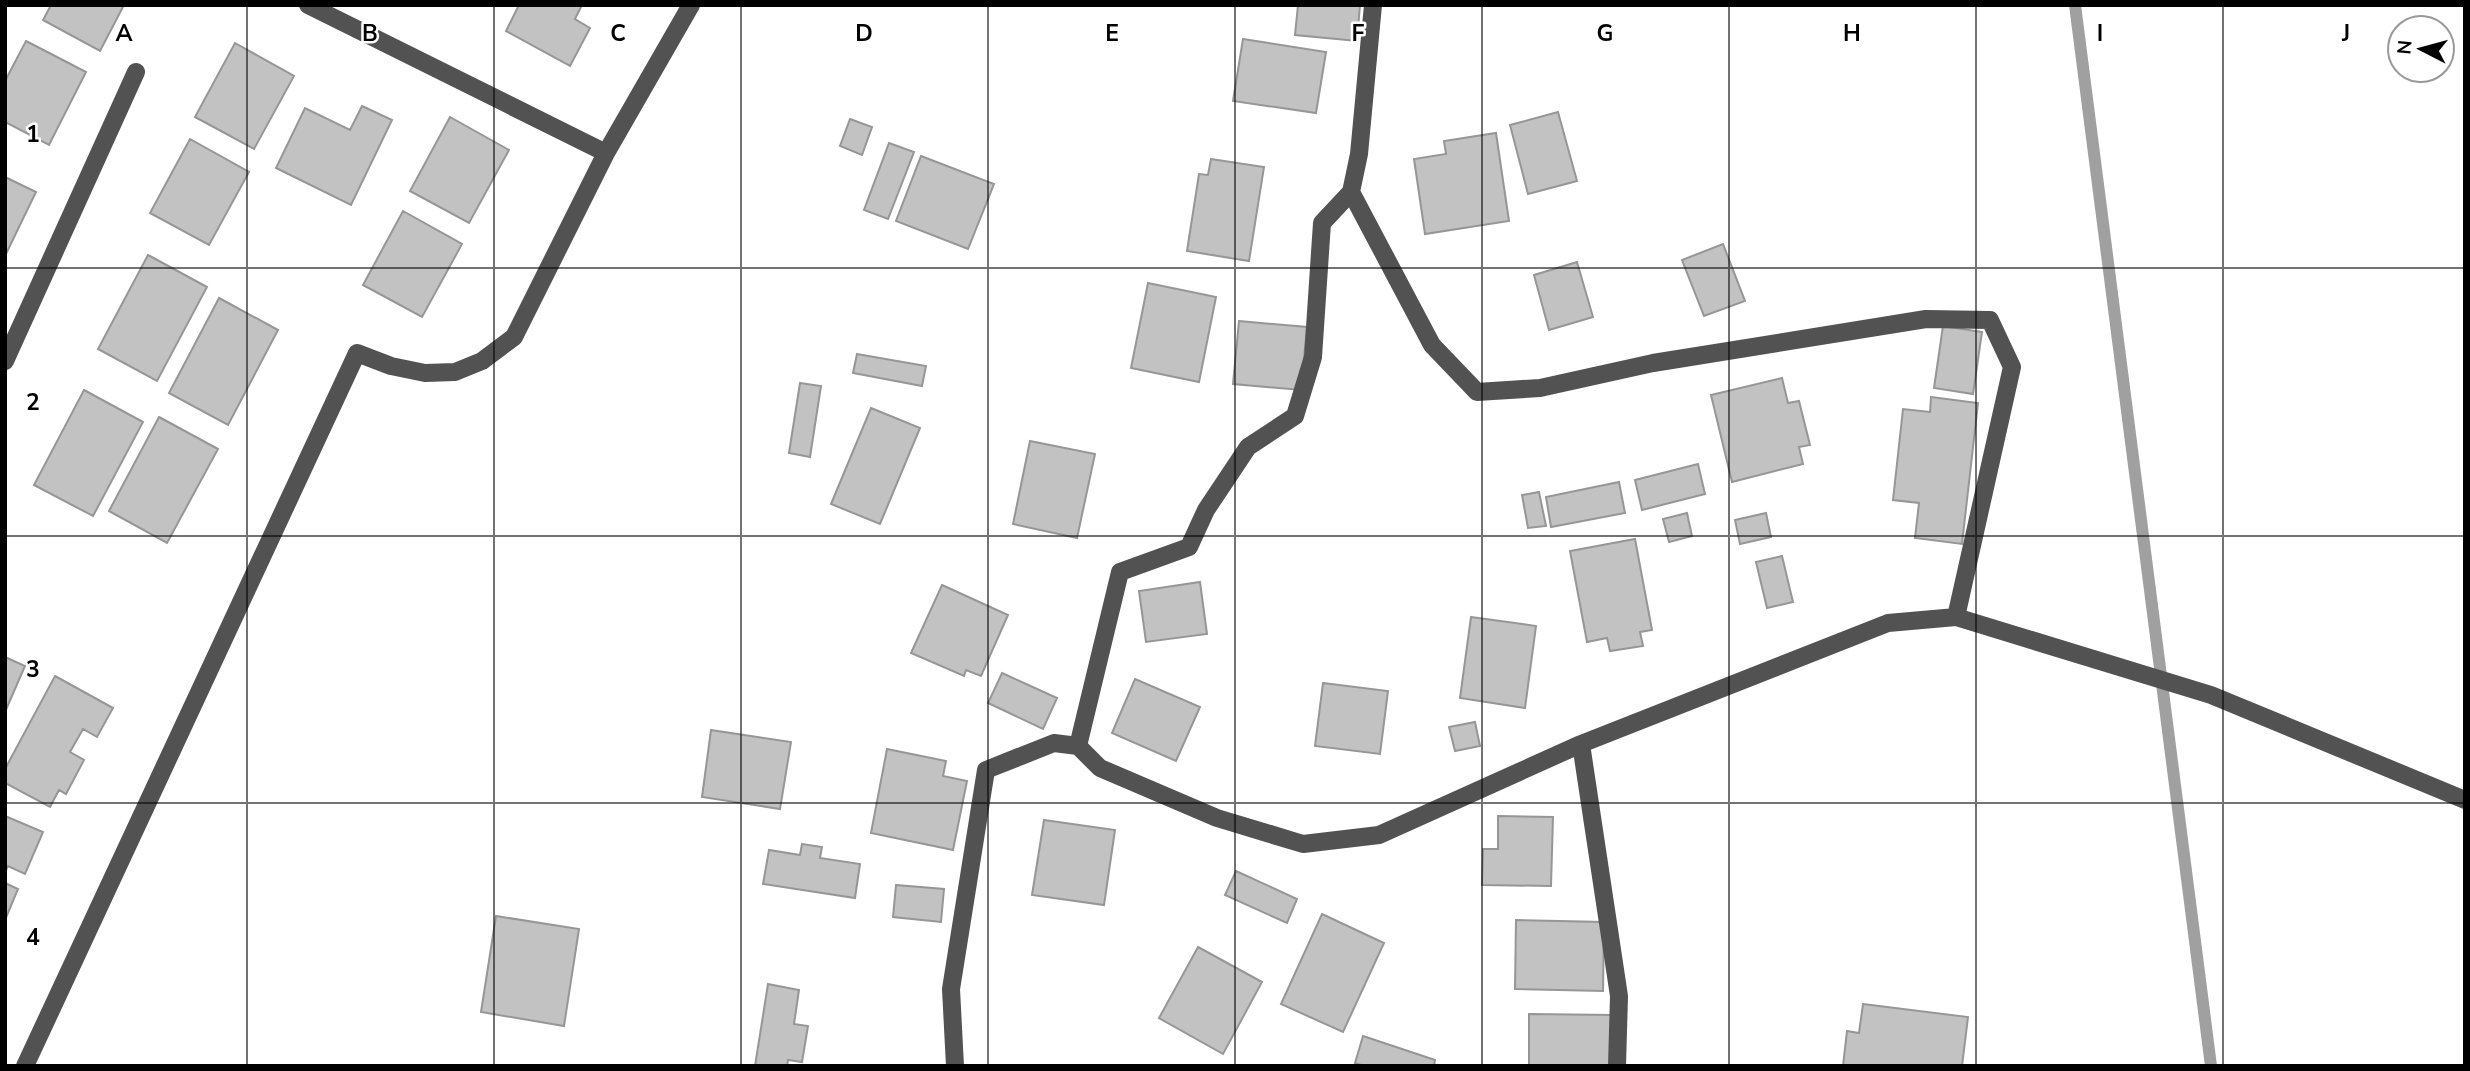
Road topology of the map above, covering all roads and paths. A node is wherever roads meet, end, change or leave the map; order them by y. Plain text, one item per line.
1 (308, 5) edge
2 (691, 5) edge
3 (1373, 5) edge
4 (136, 72) dead end
5 (606, 153) junction
6 (1351, 192) junction
7 (9, 341) edge
8 (5, 361) edge
9 (1956, 617) junction
10 (1581, 744) junction
11 (1078, 746) junction
12 (2465, 800) edge
13 (25, 1066) edge
14 (955, 1066) edge
15 (1618, 1066) edge

1 - 5 street
2 - 5 street
3 - 6 street
4 - 7 street
5 - 13 street
6 - 9 street
6 - 11 street
7 - 8 street
9 - 10 street
9 - 12 street
10 - 11 street
10 - 15 street
11 - 14 street

